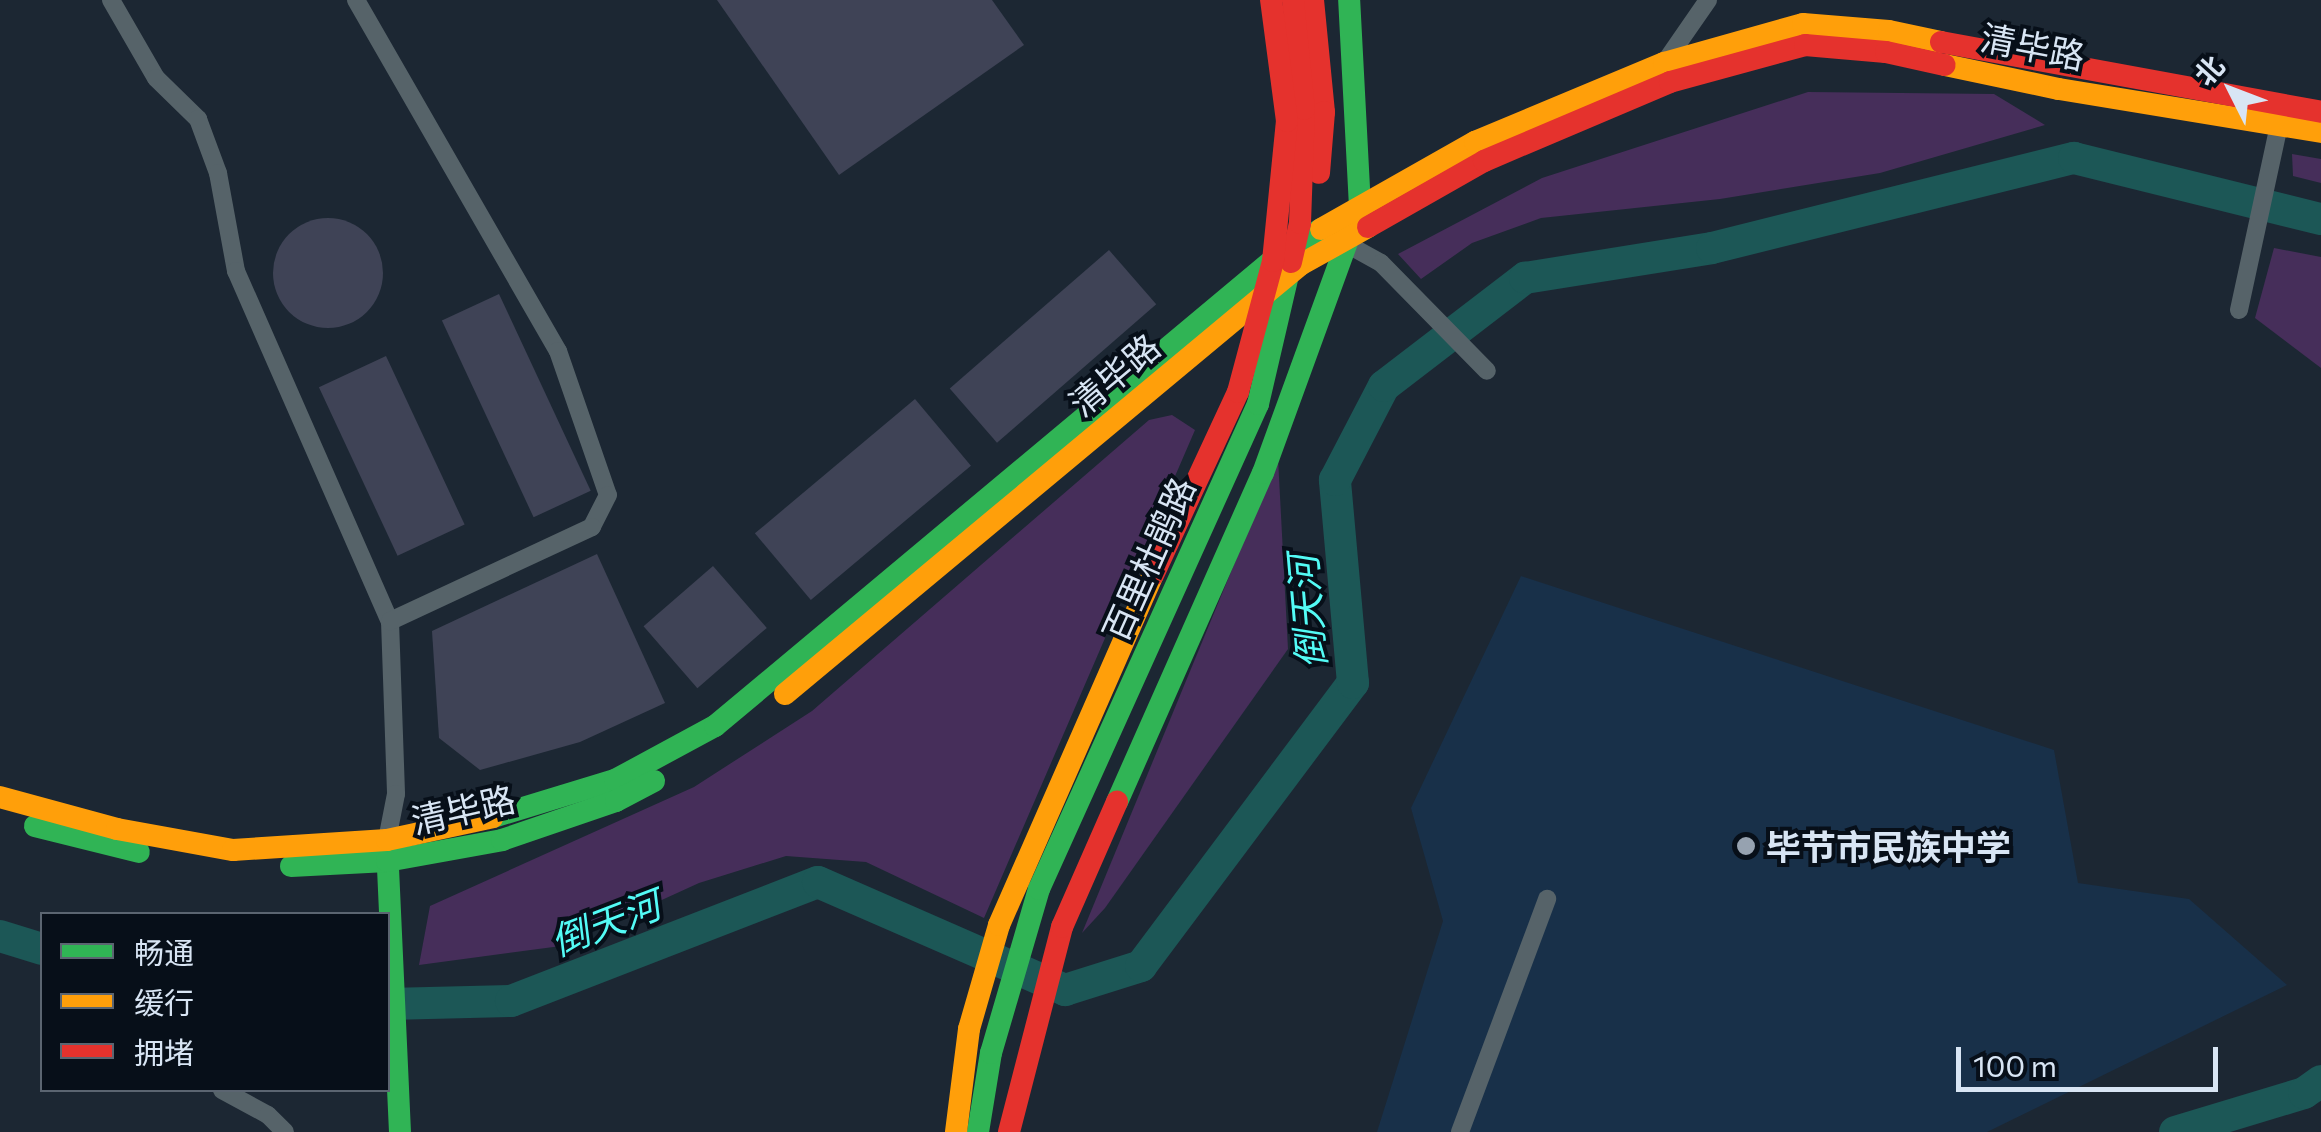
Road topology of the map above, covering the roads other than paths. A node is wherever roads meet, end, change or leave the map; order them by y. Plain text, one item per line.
1 (112, 0) edge
2 (1272, 0) edge
3 (1292, 0) edge
4 (1313, 0) edge
5 (1349, 0) edge
6 (1708, 0) edge
7 (365, 3) edge
8 (1664, 63) junction
9 (1648, 92) junction
10 (2321, 112) edge
11 (2281, 115) junction
12 (2321, 132) edge
13 (1360, 207) junction
14 (1345, 243) junction
15 (1274, 261) junction
16 (1263, 295) junction
17 (2239, 310) dead end
18 (1488, 371) dead end
19 (390, 621) junction
20 (0, 797) edge
21 (0, 815) edge
22 (387, 851) junction
23 (1547, 899) dead end
24 (390, 912) edge
25 (390, 923) edge
26 (226, 1092) edge
27 (285, 1132) edge
28 (400, 1132) edge
29 (956, 1132) edge
30 (978, 1132) edge
31 (998, 1132) edge
32 (1009, 1132) edge
33 (1460, 1132) edge

1 - 19 street
2 - 15 main road
3 - 30 main road, 百里杜鹃路
4 - 31 main road, 百里杜鹃路
5 - 13 main road
6 - 8 street
7 - 19 street
8 - 9 street
8 - 11 main road
8 - 13 main road
9 - 11 main road, 清毕路
9 - 14 main road, 清毕路
10 - 11 main road
11 - 12 main road, 清毕路
11 - 17 street
13 - 14 main road
13 - 15 main road
14 - 16 main road, 清毕路
14 - 18 street
14 - 32 main road
15 - 16 main road
15 - 22 main road
16 - 22 main road, 清毕路
16 - 29 main road
19 - 22 street
20 - 22 main road
21 - 22 main road, 清毕路
22 - 24 main road
23 - 33 street
25 - 28 main road
26 - 27 street

